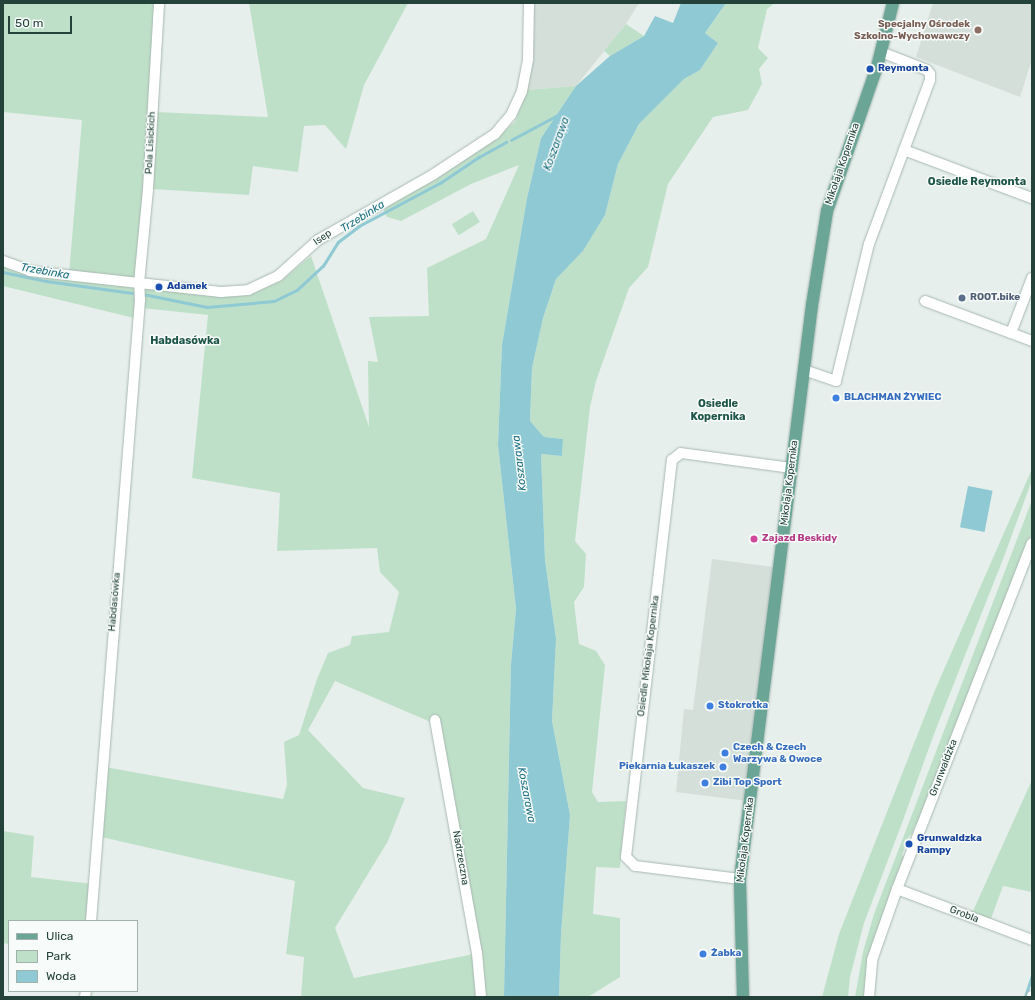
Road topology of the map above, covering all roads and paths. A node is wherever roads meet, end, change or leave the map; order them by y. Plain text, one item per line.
1 (159, 3) edge
2 (529, 3) edge
3 (893, 3) edge
4 (881, 52) junction
5 (904, 150) junction
6 (1032, 198) edge
7 (3, 261) edge
8 (1032, 278) edge
9 (139, 283) junction
10 (925, 301) dead end
11 (1011, 333) junction
12 (1032, 341) edge
13 (804, 370) junction
14 (792, 468) junction
15 (1032, 542) edge
16 (435, 720) dead end
17 (740, 879) junction
18 (897, 889) junction
19 (91, 920) edge
20 (1032, 940) edge
21 (481, 997) edge
22 (743, 997) edge
23 (869, 997) edge

1 - 9 street, Pola Lisickich
2 - 9 street, Isep
3 - 4 main road, Mikołaja Kopernika
4 - 5 street
4 - 13 main road, Mikołaja Kopernika
5 - 6 street
5 - 13 street
7 - 9 street, Isep
8 - 11 street
9 - 19 street, Habdasówka
10 - 11 street
11 - 12 street
13 - 14 main road, Mikołaja Kopernika
14 - 17 main road, Mikołaja Kopernika
14 - 17 street, Osiedle Mikołaja Kopernika
15 - 18 street, Grunwaldzka
16 - 21 street, Nadrzeczna
17 - 22 main road, Mikołaja Kopernika
18 - 20 street, Grobla
18 - 23 street, Grunwaldzka

